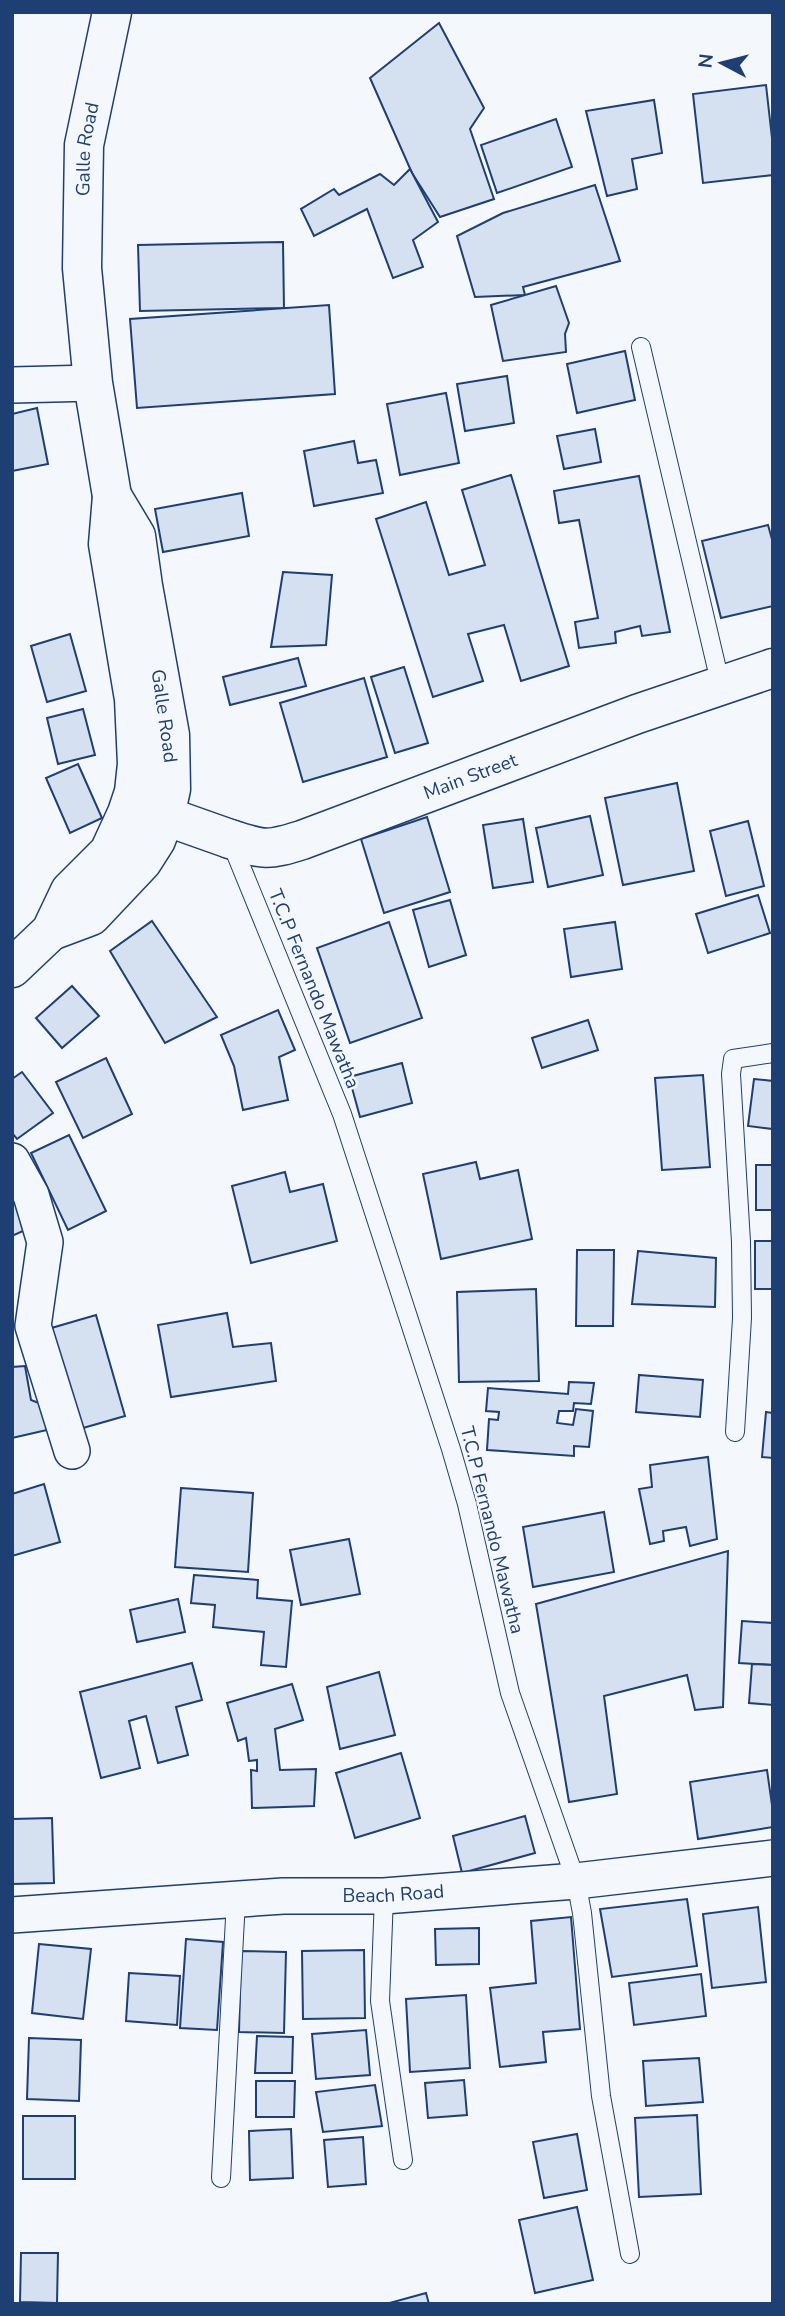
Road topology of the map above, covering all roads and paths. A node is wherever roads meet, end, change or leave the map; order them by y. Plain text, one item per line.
1 (112, 12) edge
2 (641, 347) dead end
3 (93, 383) junction
4 (12, 385) edge
5 (112, 496) junction
6 (773, 668) edge
7 (721, 686) junction
8 (165, 816) junction
9 (230, 839) junction
10 (51, 931) junction
11 (12, 968) edge
12 (773, 1053) edge
13 (12, 1161) edge
14 (735, 1432) dead end
15 (72, 1451) dead end
16 (773, 1858) edge
17 (576, 1881) junction
18 (384, 1896) junction
19 (236, 1900) junction
20 (12, 1915) edge
21 (403, 2160) dead end
22 (221, 2178) dead end
23 (631, 2254) dead end

1 - 3 main road, Galle Road
2 - 7 lane
3 - 4 street
3 - 5 main road, Galle Road
5 - 8 main road, Galle Road
5 - 10 main road, Galle Road
6 - 7 main road, Main Street
7 - 9 main road, Main Street
8 - 9 main road, Main Street
8 - 10 main road, Galle Road
9 - 17 lane, T.C.P Fernando Mawatha
10 - 11 main road, Galle Road
12 - 14 lane
13 - 15 street
16 - 17 street, Beach Road
17 - 18 street, Beach Road
17 - 23 lane, T.C.P Fernando Mawatha
18 - 19 street, Beach Road
18 - 21 lane
19 - 20 street, Beach Road
19 - 22 lane

